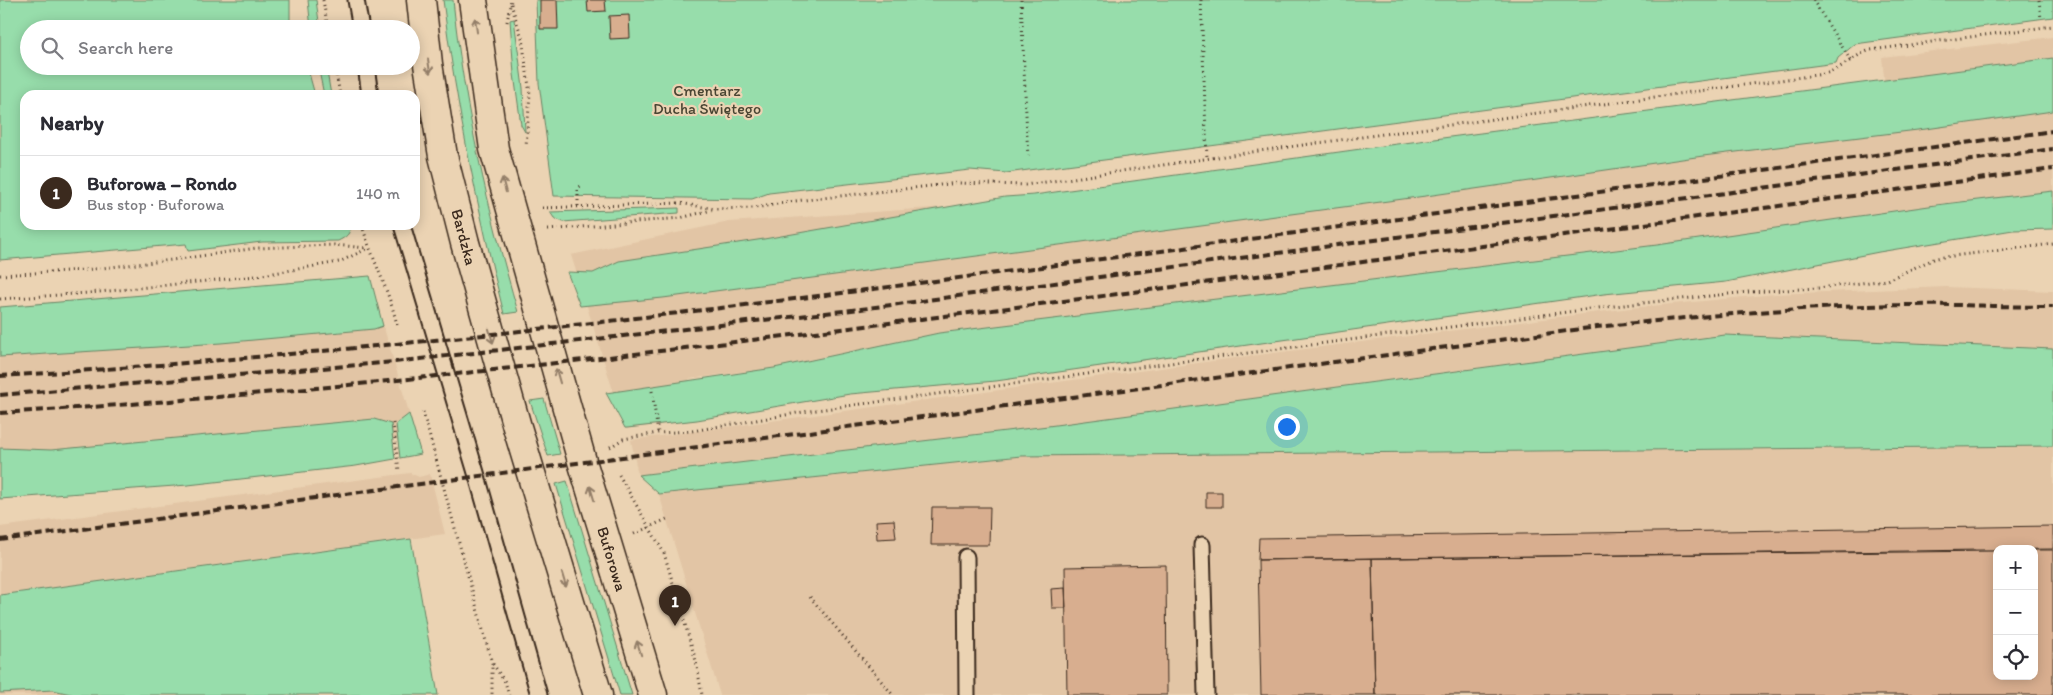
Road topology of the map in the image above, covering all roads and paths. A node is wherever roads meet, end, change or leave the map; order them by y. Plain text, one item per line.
1 (323, 0) edge
2 (356, 0) edge
3 (421, 0) edge
4 (473, 0) edge
5 (1021, 0) edge
6 (1202, 0) edge
7 (1813, 0) edge
8 (2039, 0) edge
9 (511, 2) edge
10 (2040, 19) dead end
11 (326, 20) edge
12 (359, 20) edge
13 (2053, 26) edge
14 (1851, 62) junction
15 (337, 75) edge
16 (367, 75) edge
17 (339, 90) edge
18 (369, 90) edge
19 (526, 146) dead end
20 (1028, 159) dead end
21 (1207, 159) junction
22 (582, 185) dead end
23 (578, 206) junction
24 (540, 208) dead end
25 (715, 209) junction
26 (364, 230) edge
27 (403, 230) edge
28 (546, 230) dead end
29 (2053, 244) edge
30 (369, 248) junction
31 (0, 275) edge
32 (0, 299) edge
33 (397, 324) dead end
34 (652, 391) dead end
35 (423, 412) dead end
36 (393, 423) dead end
37 (658, 433) junction
38 (610, 447) dead end
39 (399, 470) dead end
40 (618, 474) dead end
41 (668, 518) dead end
42 (649, 526) junction
43 (634, 534) dead end
44 (1202, 545) dead end
45 (966, 556) dead end
46 (810, 597) dead end
47 (492, 663) junction
48 (492, 695) edge
49 (509, 695) edge
50 (539, 695) edge
51 (598, 695) edge
52 (653, 695) edge
53 (702, 695) edge
54 (893, 695) edge
55 (967, 695) edge
56 (1206, 695) edge

1 - 11 path
2 - 12 lane
3 -> 51 main road, Bardzka
52 -> 4 main road, Buforowa
5 - 20 path
6 - 21 path
7 - 14 path
8 - 10 path
9 - 19 path
13 - 14 path
14 - 21 path
15 - 17 path
16 - 18 lane
21 - 25 path
22 - 23 path
23 - 24 path
23 - 25 path
25 - 28 path
26 - 30 path
27 - 50 lane
29 - 37 path
30 - 31 path
30 - 32 path
30 - 33 path
34 - 37 path
35 - 47 path
36 - 39 path
37 - 38 path
40 - 42 path
41 - 42 path
42 - 43 path
42 - 53 path
44 - 56 lane
45 - 55 lane
46 - 54 path
47 - 48 path
47 - 49 path

